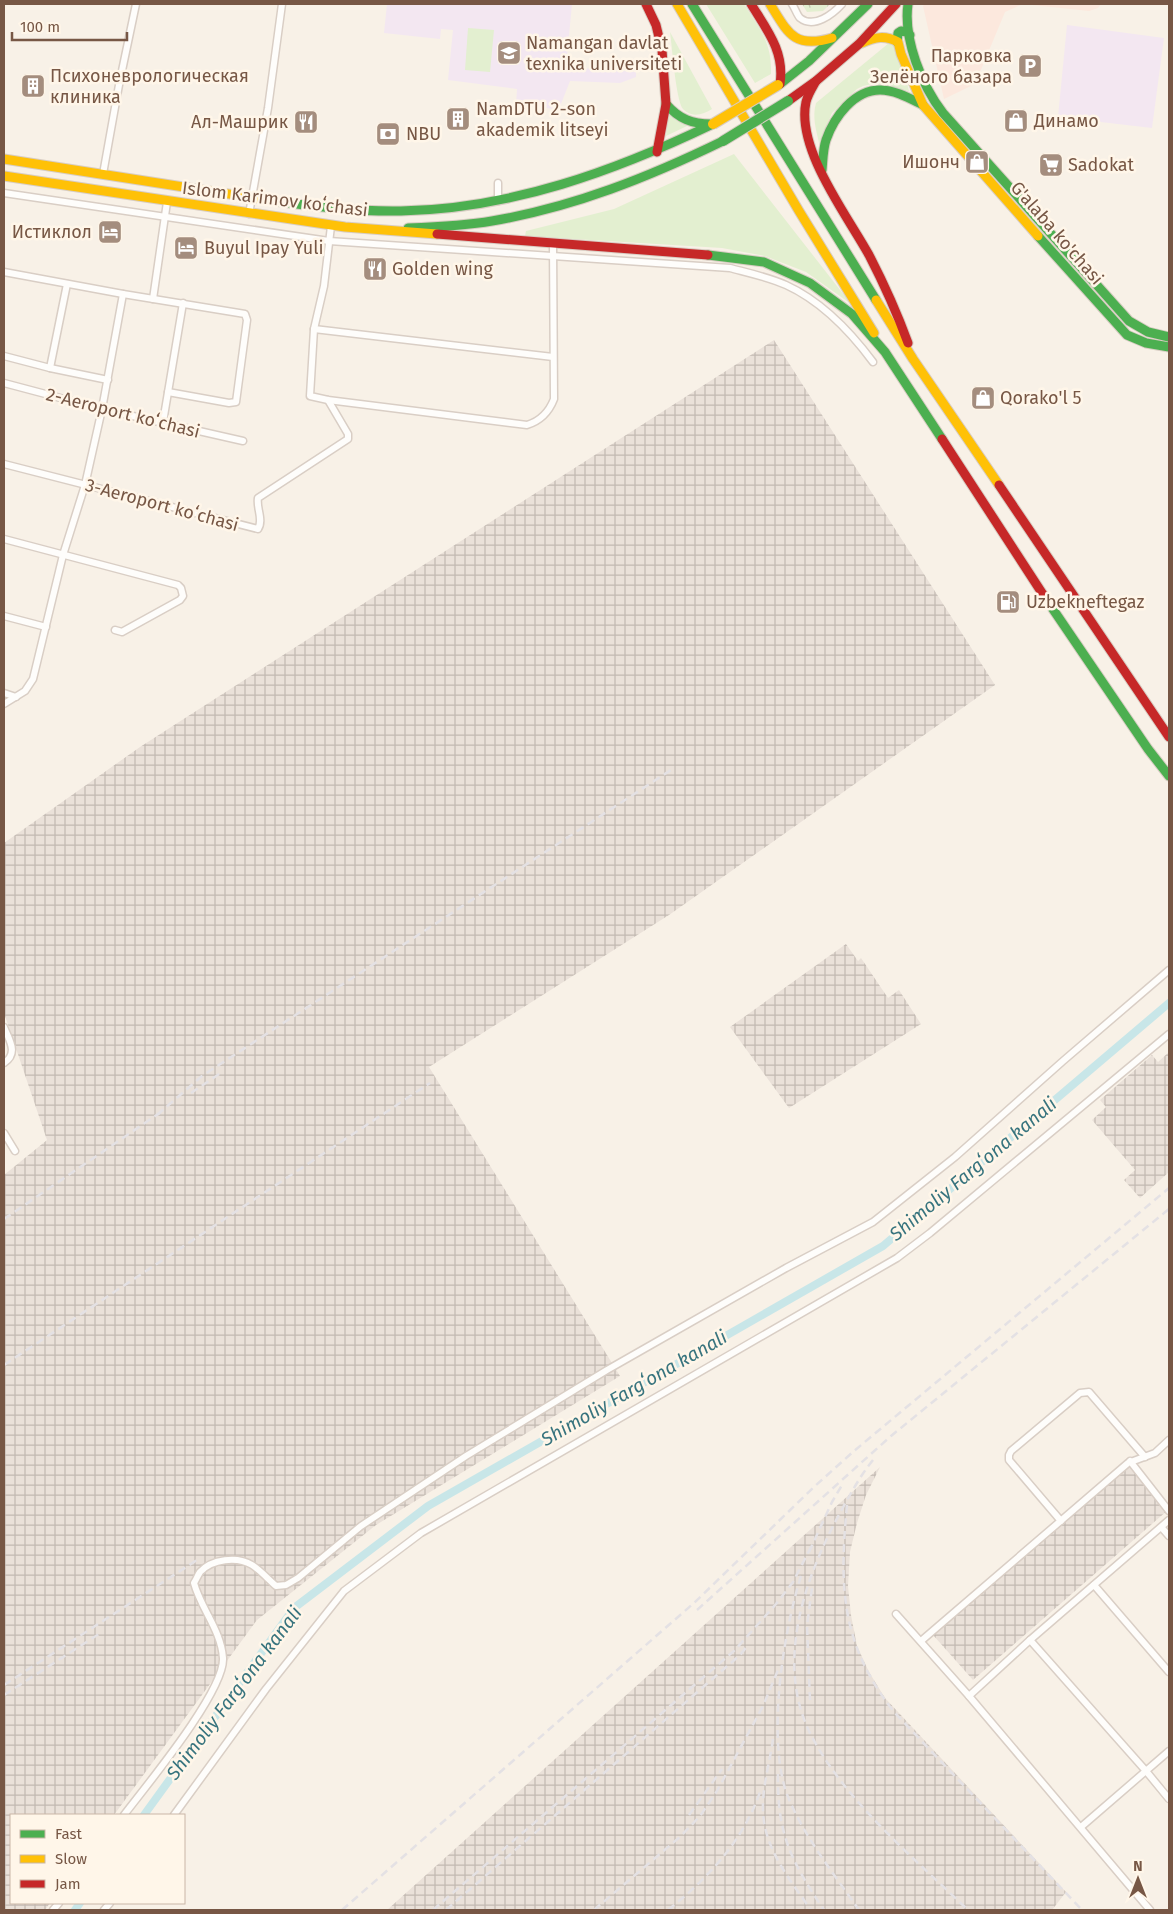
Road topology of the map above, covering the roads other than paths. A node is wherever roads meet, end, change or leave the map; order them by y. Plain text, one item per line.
1 (136, 4) edge
2 (282, 4) edge
3 (646, 4) edge
4 (677, 4) edge
5 (692, 4) edge
6 (751, 4) edge
7 (770, 4) edge
8 (792, 4) edge
9 (842, 4) edge
10 (868, 4) edge
11 (896, 4) edge
12 (908, 4) edge
13 (910, 36) junction
14 (835, 37) junction
15 (896, 42) junction
16 (859, 44) junction
17 (816, 81) junction
18 (779, 84) junction
19 (666, 104) junction
20 (923, 105) junction
21 (939, 116) junction
22 (713, 124) junction
23 (657, 152) junction
24 (4, 159) edge
25 (822, 172) junction
26 (104, 174) junction
27 (4, 176) edge
28 (498, 183) dead end
29 (4, 194) edge
30 (252, 198) junction
31 (498, 201) junction
32 (168, 202) junction
33 (249, 214) junction
34 (165, 217) junction
35 (331, 226) junction
36 (345, 227) junction
37 (329, 241) junction
38 (554, 244) junction
39 (553, 256) junction
40 (1076, 261) junction
41 (1066, 267) junction
42 (4, 272) edge
43 (67, 284) junction
44 (123, 294) junction
45 (154, 299) junction
46 (183, 303) junction
47 (314, 328) junction
48 (1169, 337) edge
49 (1169, 347) edge
50 (886, 352) junction
51 (4, 356) edge
52 (553, 356) junction
53 (913, 359) junction
54 (873, 362) dead end
55 (50, 368) junction
56 (108, 380) junction
57 (4, 383) edge
58 (168, 392) junction
59 (328, 400) junction
60 (102, 409) junction
61 (163, 422) junction
62 (243, 442) dead end
63 (4, 464) edge
64 (85, 485) junction
65 (4, 540) edge
66 (63, 555) junction
67 (4, 616) edge
68 (46, 627) junction
69 (115, 630) dead end
70 (4, 694) edge
71 (16, 697) junction
72 (4, 704) edge
73 (1169, 737) edge
74 (1169, 776) edge
75 (1169, 970) edge
76 (4, 1027) edge
77 (1169, 1034) edge
78 (4, 1063) edge
79 (4, 1133) edge
80 (16, 1151) dead end
81 (1169, 1440) edge
82 (1145, 1457) junction
83 (1130, 1461) junction
84 (1169, 1511) edge
85 (1169, 1520) edge
86 (1061, 1521) junction
87 (1162, 1528) junction
88 (1169, 1536) edge
89 (1094, 1584) junction
90 (896, 1614) dead end
91 (1030, 1640) junction
92 (921, 1641) junction
93 (1169, 1672) edge
94 (969, 1696) junction
95 (1169, 1751) edge
96 (1146, 1770) junction
97 (1169, 1799) edge
98 (125, 1814) edge
99 (175, 1814) edge
100 (1081, 1827) junction
101 (1150, 1910) edge

1 - 26 street
2 - 30 street
3 - 19 main road
4 - 50 main road
5 - 53 main road
6 - 18 main road
7 - 14 main road
8 - 9 street
10 - 14 main road, Islom Karimov koʻchasi
11 - 16 main road
12 - 13 main road
13 - 15 main road
13 - 21 main road
14 - 18 main road, Islom Karimov koʻchasi
15 - 16 main road
15 - 20 main road
16 - 17 main road
17 - 25 main road
17 - 36 main road, Islom Karimov koʻchasi, bridge
18 - 22 main road, Islom Karimov koʻchasi, bridge
19 - 22 main road
19 - 23 main road
20 - 21 main road
20 - 25 main road
21 - 40 main road, G'alaba ko'chasi
21 - 41 main road, G'alaba ko'chasi
22 - 23 main road, Islom Karimov koʻchasi
23 - 31 main road, Islom Karimov koʻchasi
24 - 26 main road, Islom Karimov koʻchasi
25 - 53 main road
26 - 30 main road, Islom Karimov koʻchasi
27 - 32 main road, Islom Karimov koʻchasi
28 - 31 street
29 - 34 street
30 - 31 main road, Islom Karimov koʻchasi
30 - 33 street
32 - 33 main road, Islom Karimov koʻchasi
32 - 34 street
33 - 35 main road, Islom Karimov koʻchasi
34 - 37 street
34 - 45 street
35 - 36 main road, Islom Karimov koʻchasi
35 - 37 street
36 - 38 main road
37 - 39 street
37 - 47 street
38 - 39 street
38 - 50 main road
39 - 52 street
39 - 54 street
40 - 41 main road
40 - 48 main road, G'alaba ko'chasi
41 - 49 main road, G'alaba ko'chasi
42 - 43 street
43 - 44 street
43 - 55 street
44 - 45 street
44 - 56 street
45 - 46 street
46 - 58 street
46 - 58 street
47 - 52 street
47 - 59 street
50 - 74 main road
51 - 55 street
52 - 59 street
53 - 73 main road
55 - 56 street
56 - 60 street
57 - 60 street, 2-Aeroport koʻchasi
58 - 61 street
59 - 64 street, 3-Aeroport koʻchasi
60 - 61 street, 2-Aeroport koʻchasi
60 - 64 street
61 - 62 street, 2-Aeroport koʻchasi
63 - 64 street, 3-Aeroport koʻchasi
64 - 66 street
65 - 66 street
66 - 68 street
66 - 69 street
67 - 68 street
68 - 71 street
70 - 71 street
71 - 72 street
75 - 98 street
76 - 78 street
77 - 99 street
79 - 80 street
81 - 82 street
82 - 83 street
82 - 86 street
83 - 84 street
83 - 86 street
85 - 87 street
86 - 92 street
87 - 88 street
87 - 89 street
89 - 91 street
89 - 93 street
90 - 92 street
91 - 94 street
91 - 96 street
92 - 94 street
94 - 100 street
95 - 96 street
96 - 97 street
96 - 100 street
100 - 101 street

